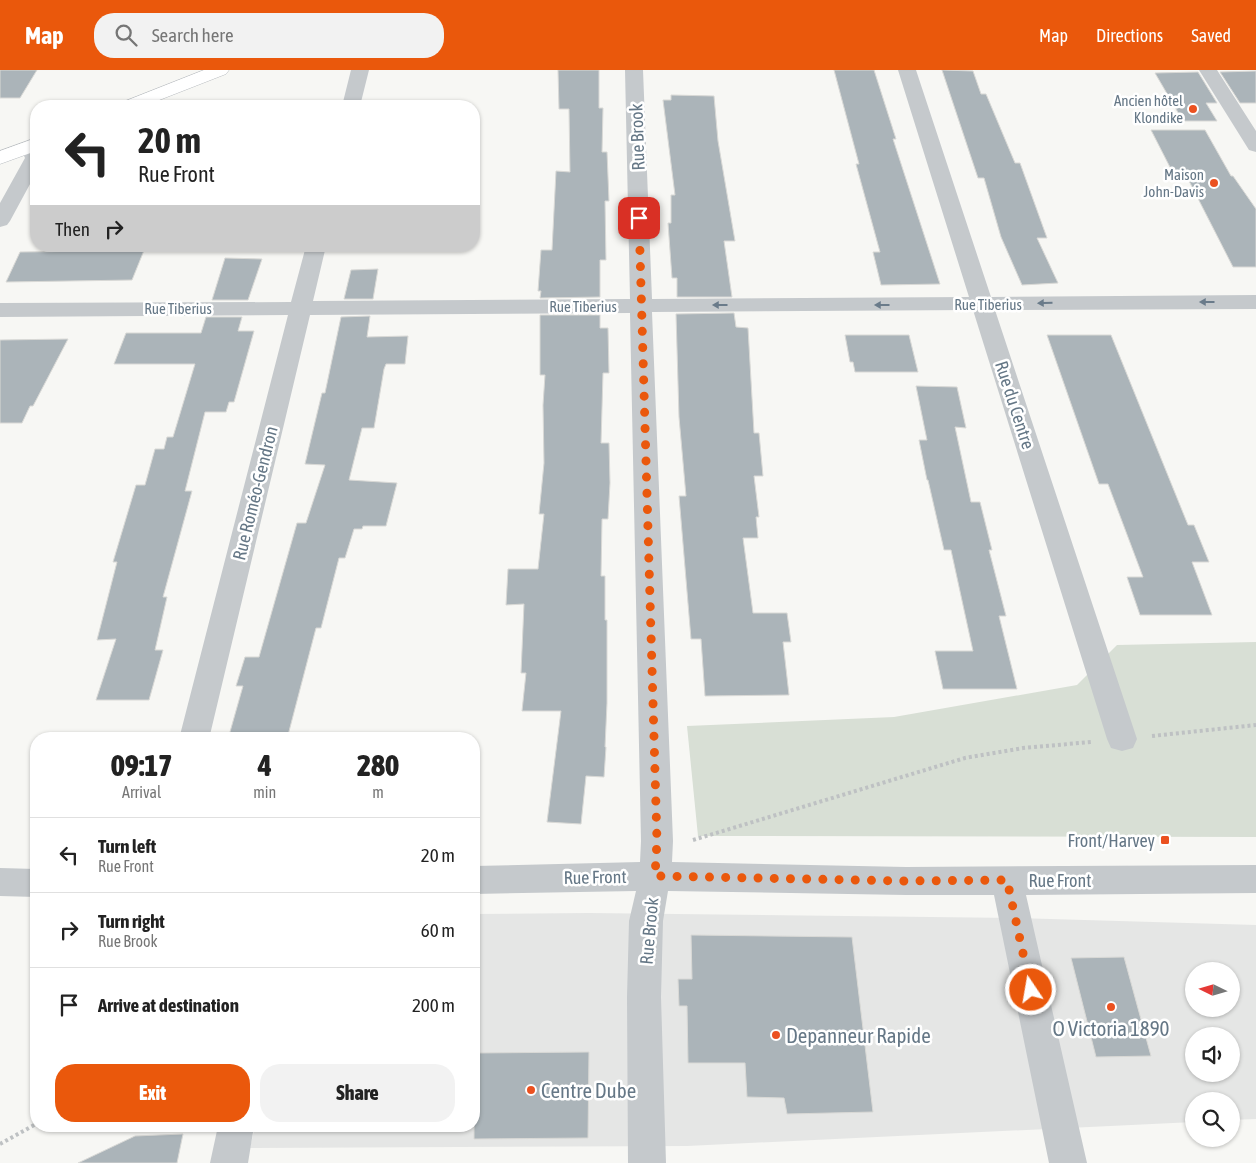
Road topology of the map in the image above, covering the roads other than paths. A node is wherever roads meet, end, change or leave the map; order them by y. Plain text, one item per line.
1 (220, 70) edge
2 (360, 70) edge
3 (634, 70) edge
4 (907, 70) edge
5 (1208, 70) edge
6 (143, 100) edge
7 (352, 100) edge
8 (30, 146) edge
9 (1256, 146) edge
10 (0, 158) edge
11 (30, 165) edge
12 (0, 221) edge
13 (314, 252) edge
14 (1256, 302) edge
15 (983, 304) junction
16 (642, 306) junction
17 (300, 308) junction
18 (0, 310) edge
19 (196, 732) edge
20 (1122, 739) road end
21 (655, 876) junction
22 (1256, 879) edge
23 (480, 880) edge
24 (1007, 880) junction
25 (0, 882) edge
26 (30, 883) edge
27 (235, 1132) edge
28 (229, 1163) edge
29 (647, 1163) edge
30 (1068, 1163) edge

1 - 6 main road
2 - 7 street
3 - 16 street, Rue Brook
4 - 15 street, Rue du Centre
5 - 9 street
8 - 10 main road
11 - 12 street
13 - 17 street, Rue Roméo-Gendron
14 -> 15 street, Rue Tiberius
15 -> 16 street, Rue Tiberius
15 - 20 street, Rue du Centre
16 - 17 street, Rue Tiberius
16 - 21 street, Rue Brook
17 - 18 street, Rue Tiberius
17 - 19 street, Rue Roméo-Gendron
21 - 23 street, Rue Front
21 - 24 street, Rue Front
21 - 29 street, Rue Brook
22 - 24 street, Rue Front
24 - 30 street
25 - 26 street
27 - 28 street

